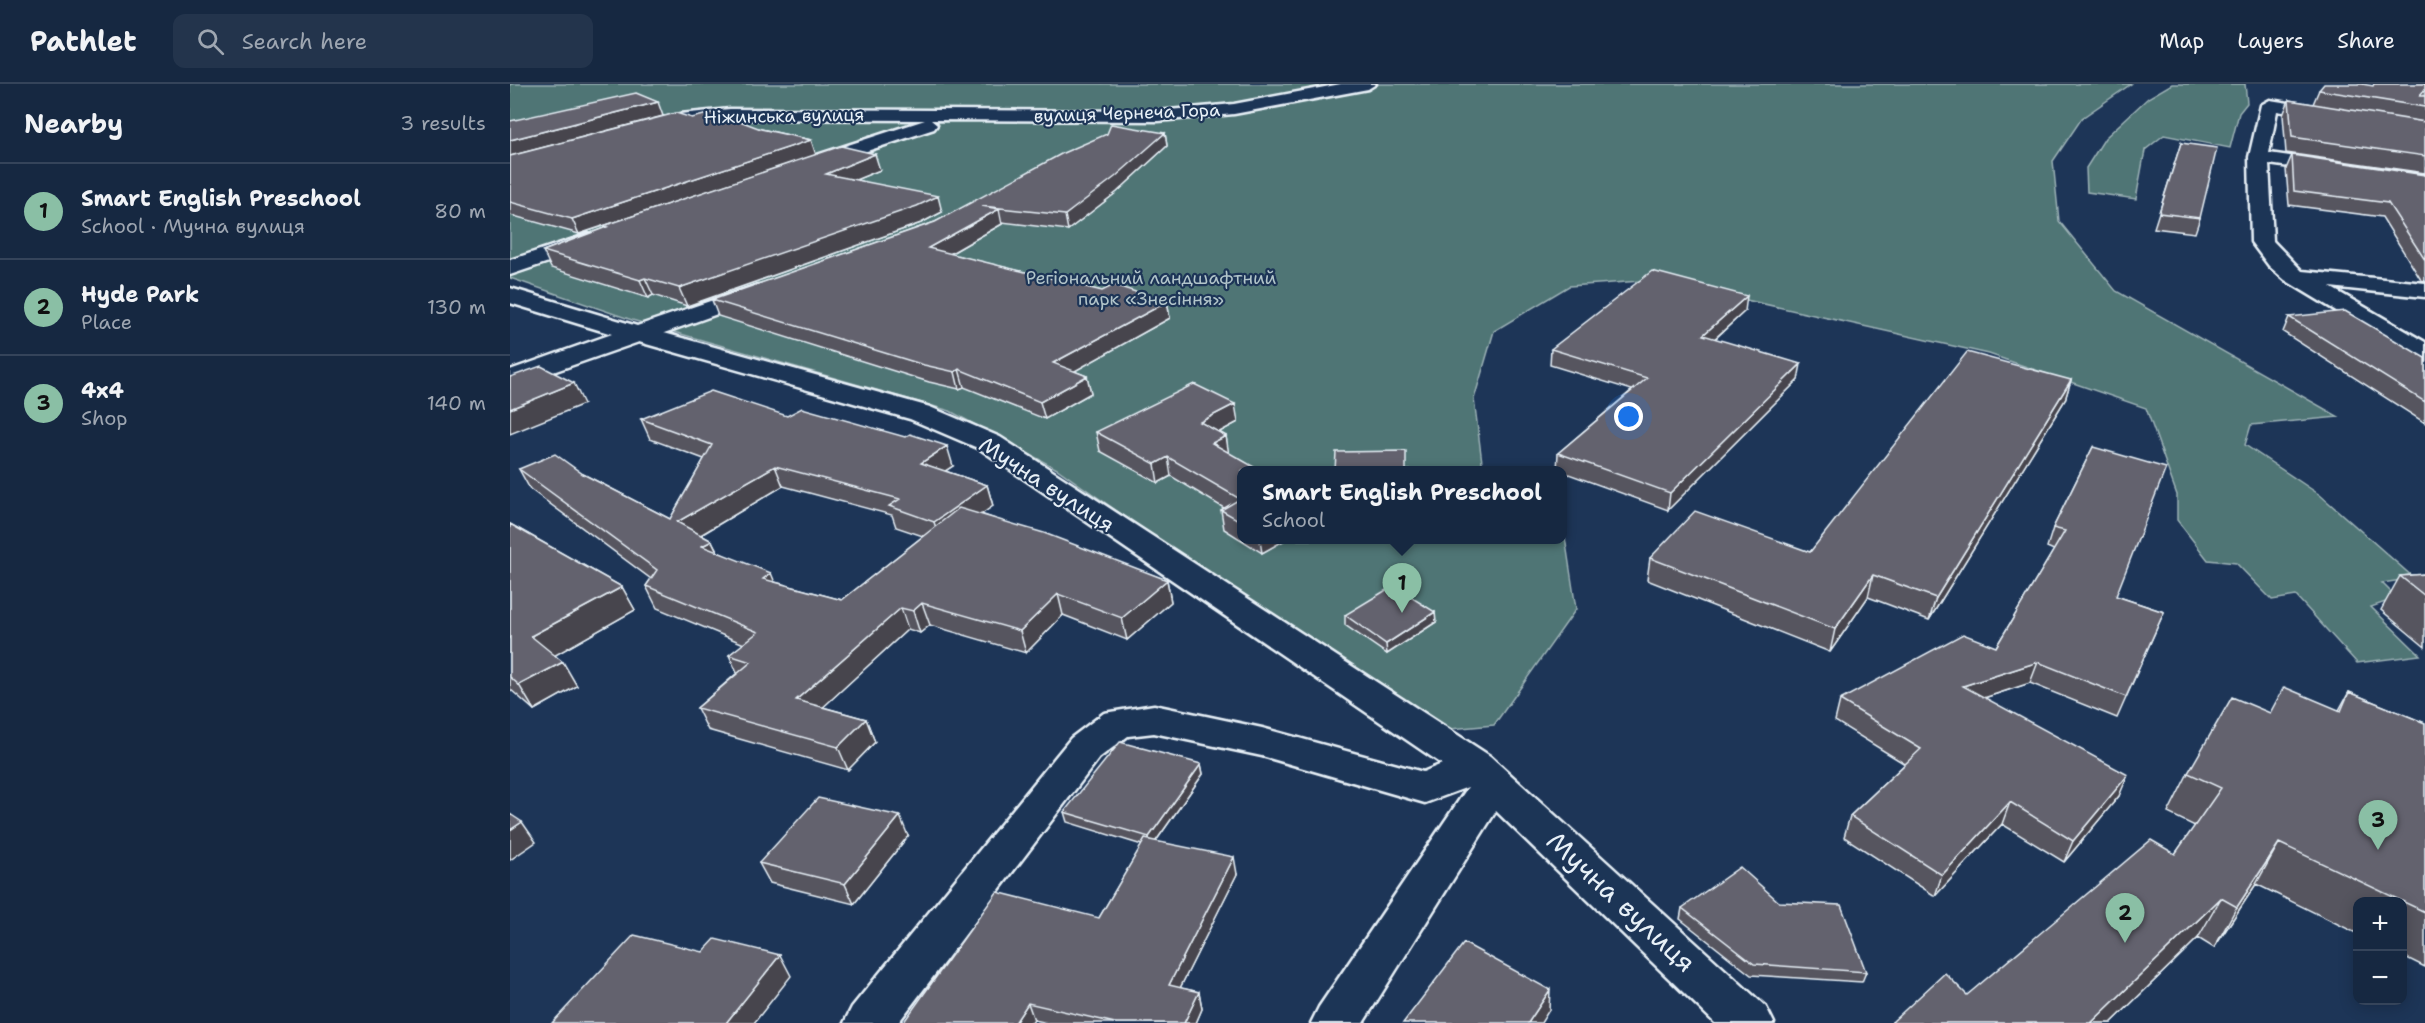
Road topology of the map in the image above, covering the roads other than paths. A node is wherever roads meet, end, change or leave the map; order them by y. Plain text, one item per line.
1 (1368, 84) edge
2 (956, 116) junction
3 (2347, 118) edge
4 (632, 132) edge
5 (2259, 157) junction
6 (792, 170) edge
7 (2425, 181) edge
8 (612, 232) edge
9 (510, 268) edge
10 (2293, 275) junction
11 (773, 286) edge
12 (2425, 290) edge
13 (510, 295) edge
14 (638, 334) junction
15 (2425, 353) edge
16 (510, 379) edge
17 (1484, 775) junction
18 (868, 1023) edge
19 (1336, 1023) edge
20 (1749, 1023) edge

1 - 2 street, вулиця Чернеча Гора
2 - 4 street, Ніжинська вулиця
2 - 6 street
3 - 5 street
5 - 7 street
5 - 10 street
8 - 9 street
10 - 12 street
10 - 15 street
11 - 14 street
13 - 14 street, Мучна вулиця
14 - 16 street
14 - 17 street, Мучна вулиця
17 - 18 street
17 - 19 street
17 - 20 street, Мучна вулиця

